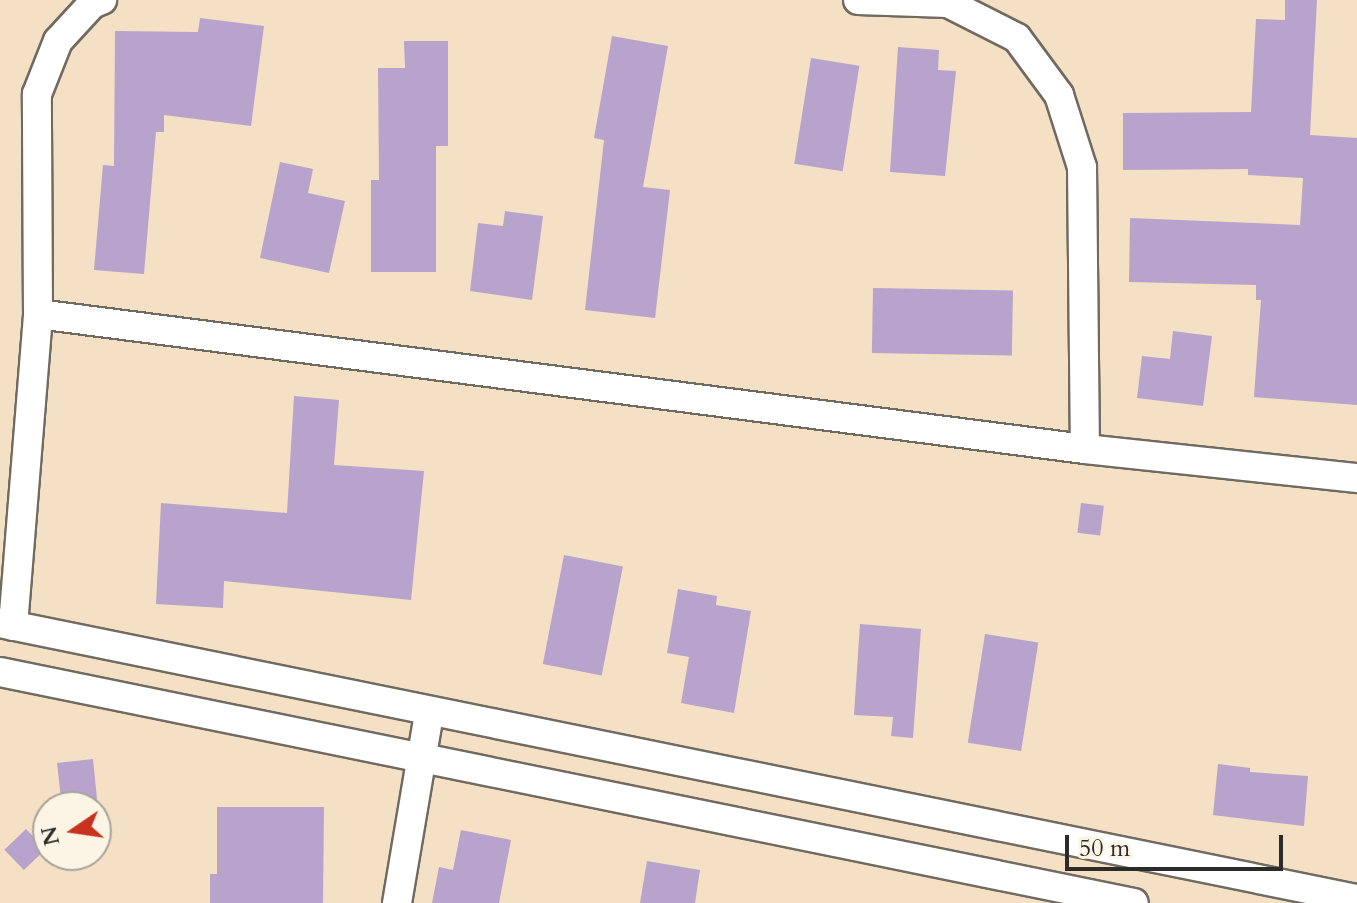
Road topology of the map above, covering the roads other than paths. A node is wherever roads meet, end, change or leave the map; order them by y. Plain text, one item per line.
1 (102, 0) edge
2 (858, 0) edge
3 (38, 314) junction
4 (1085, 449) junction
5 (1357, 478) edge
6 (6, 625) edge
7 (0, 672) edge
8 (429, 713) junction
9 (419, 759) junction
10 (1357, 899) edge
11 (397, 903) edge
12 (1134, 903) edge

1 - 3 street
2 - 4 street
3 - 4 street
3 - 6 street
4 - 5 street
6 - 8 street
7 - 9 street
8 - 9 street
8 - 10 street
9 - 11 street
9 - 12 street

